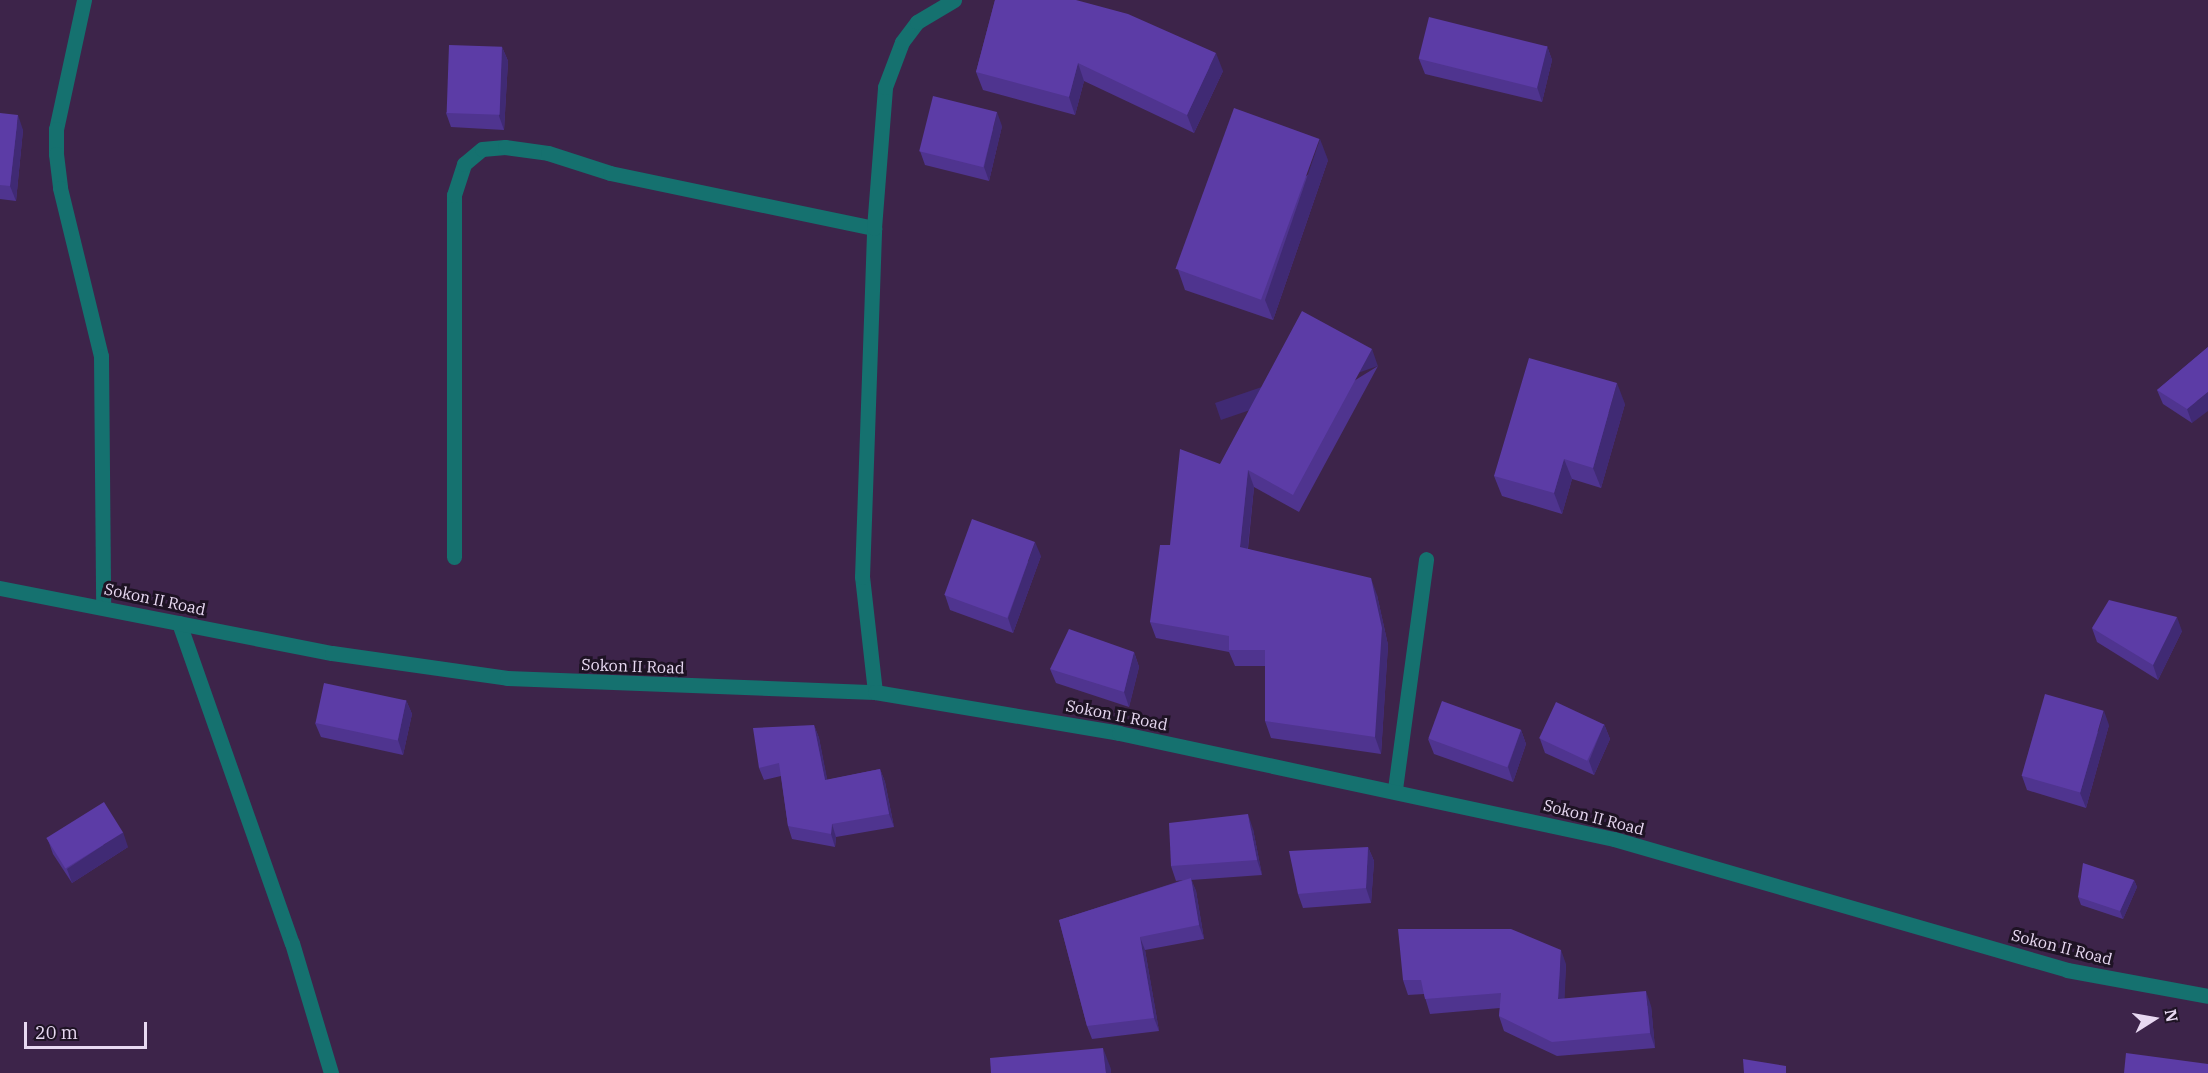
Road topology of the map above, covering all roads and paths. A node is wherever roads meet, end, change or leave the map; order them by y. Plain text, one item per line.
1 (84, 0) edge
2 (954, 0) edge
3 (874, 228) junction
4 (453, 557) dead end
5 (1426, 559) dead end
6 (0, 588) edge
7 (103, 606) junction
8 (179, 623) junction
9 (875, 692) junction
10 (1395, 789) junction
11 (2208, 996) edge
12 (331, 1073) edge

1 - 7 street
2 - 3 street
3 - 4 street
3 - 9 street
5 - 10 street
6 - 7 street, Sokon II Road
7 - 8 street, Sokon II Road
8 - 9 street, Sokon II Road
8 - 12 street
9 - 10 street, Sokon II Road
10 - 11 street, Sokon II Road

